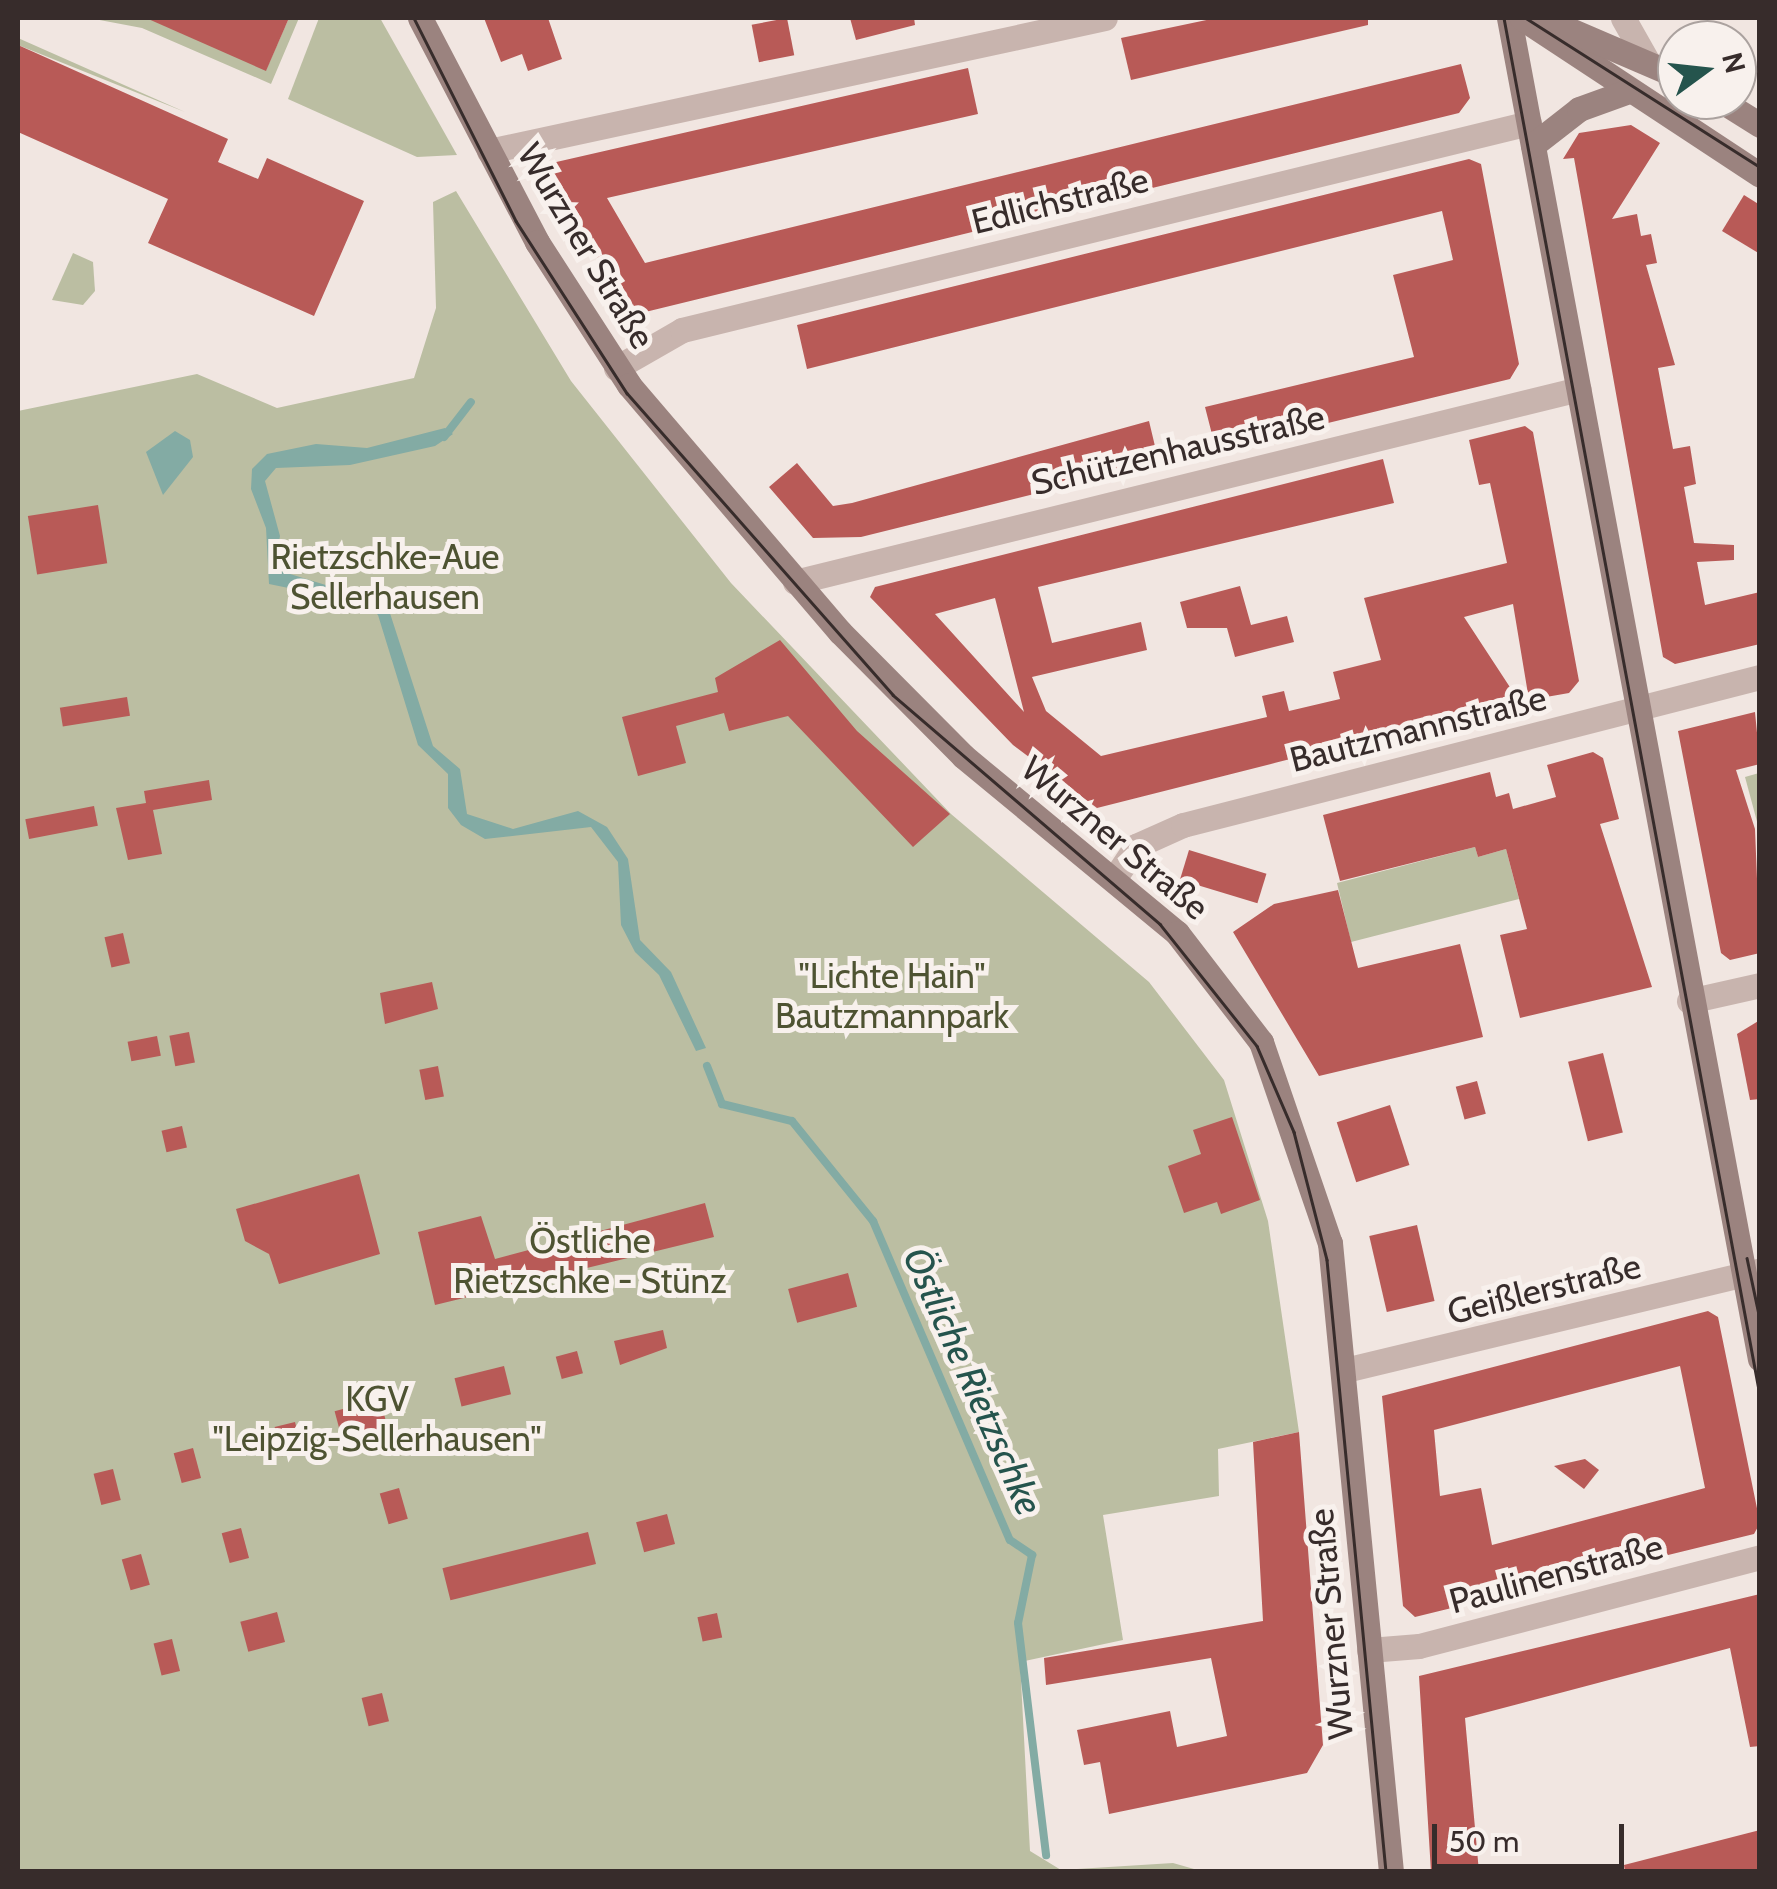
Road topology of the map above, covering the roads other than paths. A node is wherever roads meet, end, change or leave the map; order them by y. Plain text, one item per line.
1 (420, 18) edge
2 (1105, 18) edge
3 (1510, 18) edge
4 (1522, 18) edge
5 (1542, 18) edge
6 (1624, 18) edge
7 (1648, 62) junction
8 (1657, 66) edge
9 (1626, 92) junction
10 (1531, 134) junction
11 (489, 151) junction
12 (1760, 175) edge
13 (616, 368) junction
14 (1578, 390) junction
15 (795, 582) junction
16 (1760, 677) edge
17 (1634, 709) junction
18 (1114, 880) junction
19 (1760, 985) edge
20 (1689, 1001) junction
21 (1751, 1272) edge
22 (1760, 1359) edge
23 (1345, 1370) junction
24 (1760, 1557) edge
25 (1369, 1650) junction
26 (1391, 1872) edge

1 - 11 main road, Wurzner Straße
2 - 11 street
3 - 10 main road
4 - 9 main road
5 - 7 main road
6 - 7 street
7 - 8 main road
9 - 10 main road
9 - 12 main road
10 - 13 street, Edlichstraße
10 - 14 main road
11 - 13 main road, Wurzner Straße
13 - 15 main road, Wurzner Straße
14 - 15 street, Schützenhausstraße
14 - 17 main road
15 - 18 main road, Wurzner Straße
16 - 17 street, Bautzmannstraße
17 - 18 street, Bautzmannstraße
17 - 20 main road
18 - 23 main road, Wurzner Straße
19 - 20 street
20 - 21 main road
21 - 22 main road
21 - 23 street, Geißlerstraße
23 - 25 main road, Wurzner Straße
24 - 25 street, Paulinenstraße
25 - 26 main road, Wurzner Straße

